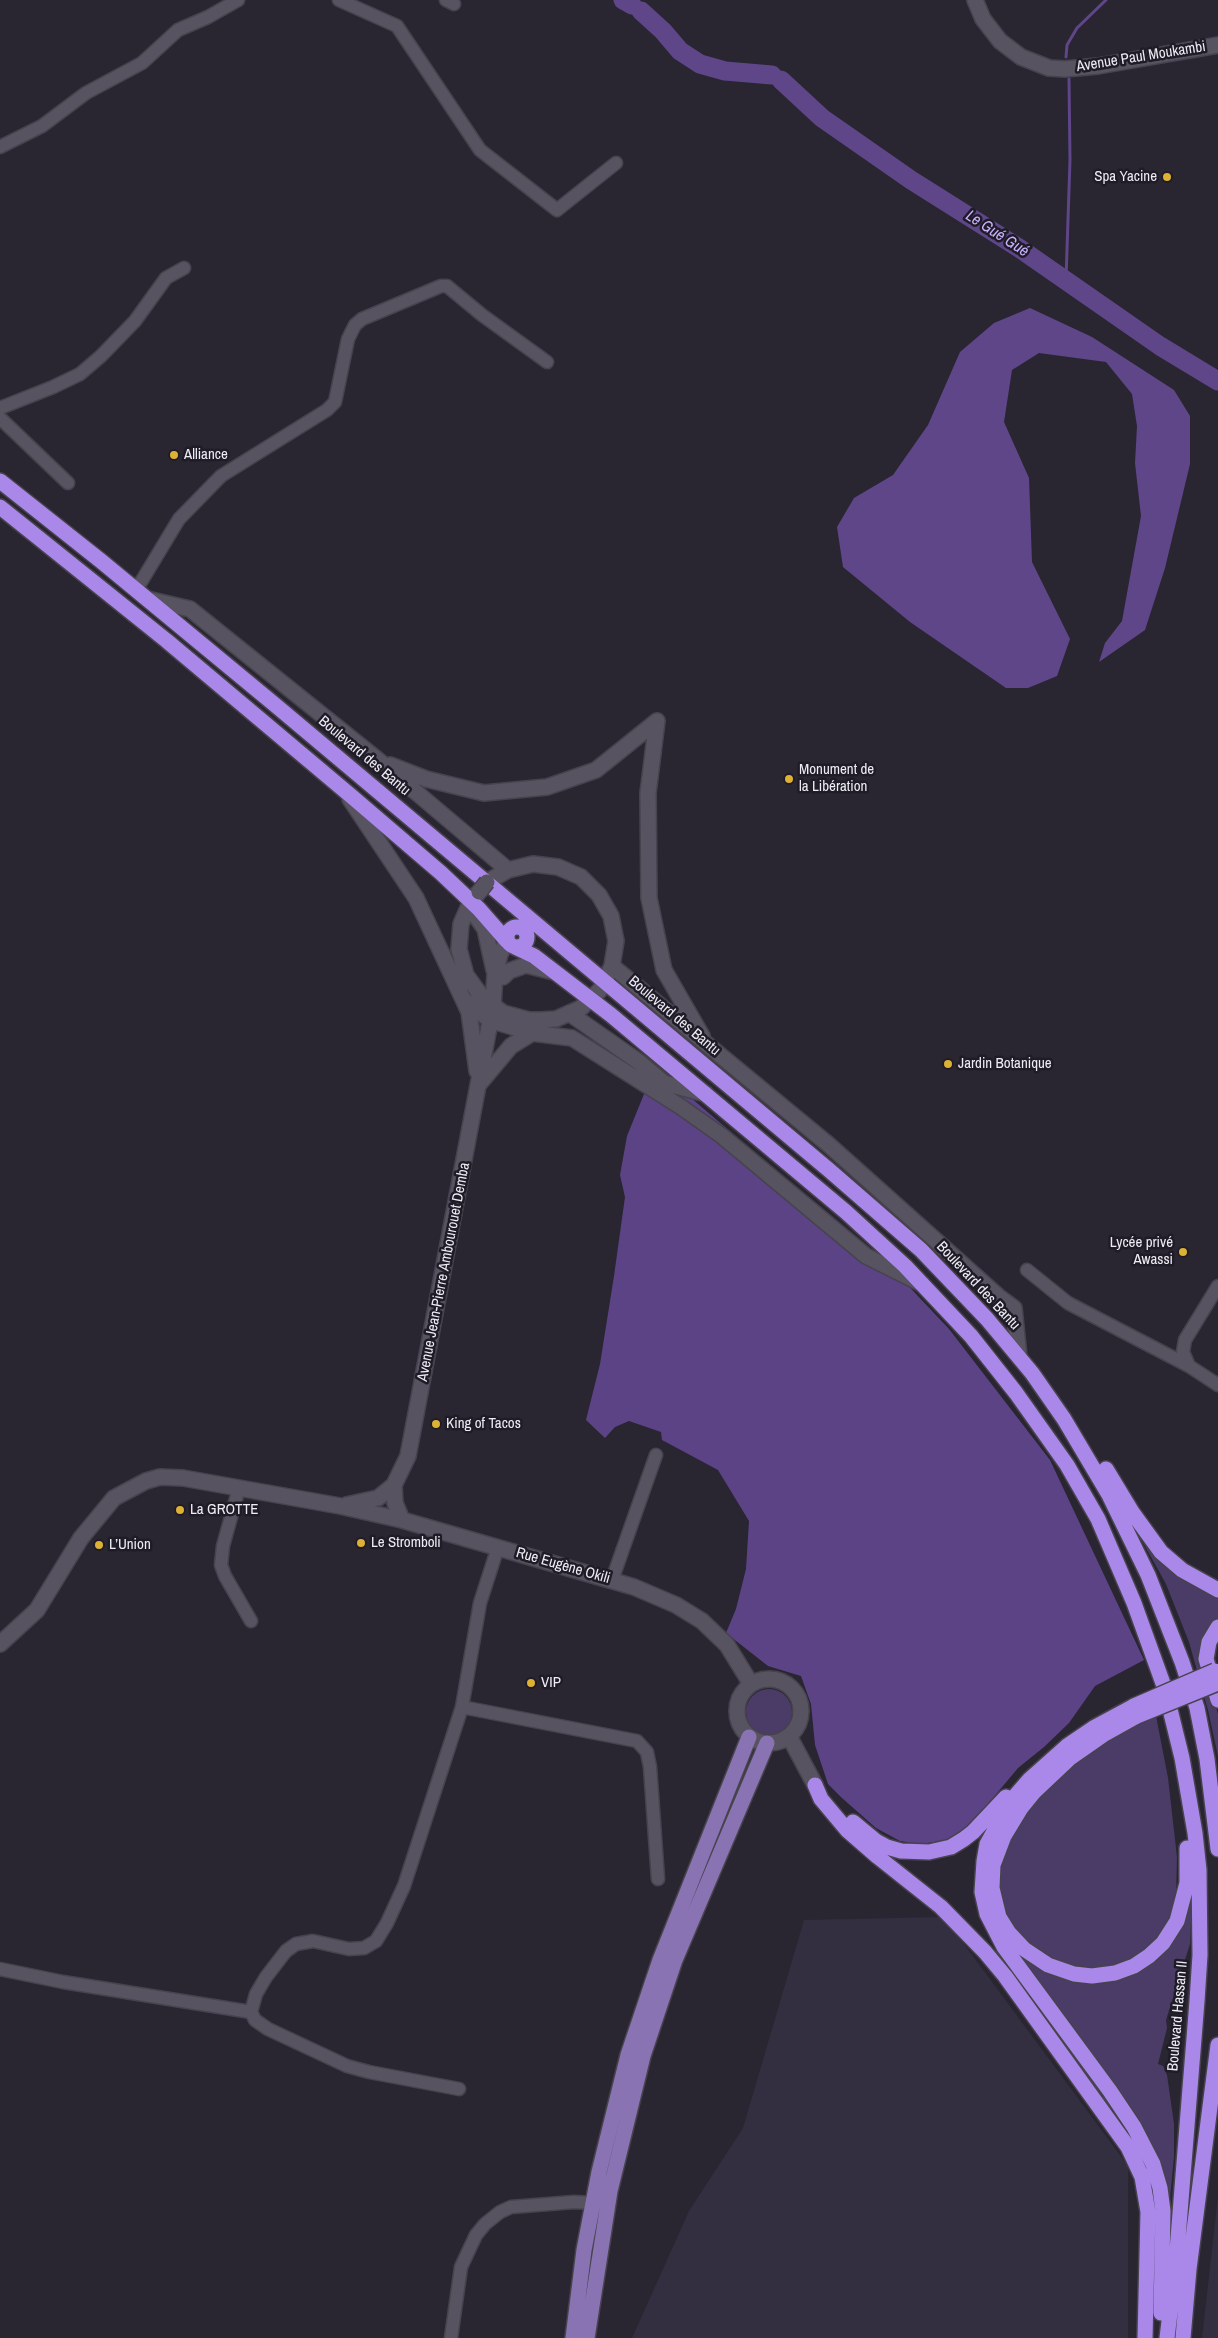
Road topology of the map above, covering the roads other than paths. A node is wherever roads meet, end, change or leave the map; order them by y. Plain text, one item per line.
1 (238, 0) edge
2 (340, 0) edge
3 (975, 0) edge
4 (1218, 45) edge
5 (0, 147) edge
6 (616, 164) dead end
7 (184, 268) dead end
8 (547, 362) dead end
9 (0, 408) edge
10 (0, 418) edge
11 (0, 481) edge
12 (68, 483) dead end
13 (3, 511) edge
14 (134, 588) junction
15 (147, 599) junction
16 (378, 760) junction
17 (360, 776) junction
18 (345, 791) junction
19 (508, 870) junction
20 (441, 873) junction
21 (479, 892) junction
22 (524, 929) junction
23 (511, 944) junction
24 (612, 966) junction
25 (556, 972) junction
26 (499, 976) junction
27 (603, 984) junction
28 (462, 998) junction
29 (590, 999) junction
30 (493, 1008) junction
31 (569, 1013) junction
32 (532, 1033) junction
33 (707, 1044) junction
34 (478, 1084) junction
35 (706, 1094) junction
36 (1027, 1270) dead end
37 (924, 1286) junction
38 (1218, 1286) edge
39 (1019, 1357) junction
40 (1189, 1366) junction
41 (1032, 1373) junction
42 (1218, 1385) edge
43 (656, 1455) dead end
44 (394, 1485) junction
45 (239, 1488) junction
46 (340, 1506) junction
47 (402, 1520) junction
48 (498, 1547) junction
49 (612, 1580) junction
50 (1218, 1590) edge
51 (251, 1621) dead end
52 (1218, 1627) edge
53 (0, 1644) edge
54 (1217, 1675) edge
55 (751, 1684) junction
56 (1168, 1699) joint
57 (1218, 1700) edge
58 (462, 1707) junction
59 (1136, 1711) junction
60 (789, 1736) junction
61 (749, 1737) junction
62 (767, 1743) junction
63 (1183, 1767) junction
64 (1030, 1779) junction
65 (815, 1785) junction
66 (1218, 1849) edge
67 (658, 1879) dead end
68 (0, 1969) edge
69 (251, 2012) junction
70 (1218, 2045) edge
71 (459, 2089) dead end
72 (593, 2203) junction
73 (451, 2338) edge
74 (573, 2338) edge
75 (587, 2338) edge
76 (1144, 2338) edge
77 (1161, 2338) edge
78 (1167, 2338) edge
79 (1183, 2338) edge

1 - 5 street
2 - 6 street
3 - 4 main road, Avenue Paul Moukambi
7 - 9 street
8 - 14 street
10 - 12 street
11 - 14 highway, Boulevard des Bantu
13 - 18 highway, Boulevard des Bantu
14 - 15 highway, Boulevard des Bantu
15 - 16 main road
15 - 17 highway, Boulevard des Bantu
16 - 19 main road
16 - 33 main road
17 - 21 highway, Boulevard des Bantu
17 - 22 highway
18 - 20 highway, Boulevard des Bantu
18 - 28 main road
19 - 21 main road
19 - 24 main road
20 - 21 highway, Boulevard des Bantu
20 - 26 main road
21 - 23 highway, Boulevard des Bantu
21 - 27 highway, Boulevard des Bantu
21 - 30 main road
22 - 23 highway
22 - 27 highway
23 - 25 highway, Boulevard des Bantu
23 - 26 main road, Avenue Jean-Pierre Ambourouet Demba
24 - 27 main road
24 - 33 main road
25 - 26 main road
25 - 29 highway, Boulevard des Bantu
26 - 30 main road, Avenue Jean-Pierre Ambourouet Demba
27 - 29 main road
27 - 39 highway, Boulevard des Bantu
28 - 30 main road
28 - 34 main road
29 - 31 main road
29 - 35 highway, Boulevard des Bantu
30 - 31 main road
30 - 32 main road
30 - 34 main road, Avenue Jean-Pierre Ambourouet Demba
31 - 35 main road
32 - 34 main road
32 - 37 main road
33 - 39 main road
34 - 44 main road, Avenue Jean-Pierre Ambourouet Demba
35 - 37 highway, Boulevard des Bantu
36 - 40 street
37 - 56 highway, Boulevard des Bantu
38 - 40 street
39 - 41 highway, Boulevard des Bantu
40 - 42 street
41 - 50 highway
41 - 66 highway, Boulevard des Bantu
43 - 49 street
44 - 46 main road, Avenue Jean-Pierre Ambourouet Demba
44 - 47 main road
45 - 46 main road, Rue Eugène Okili
45 - 51 street
45 - 53 main road, Rue Eugène Okili
46 - 47 main road, Rue Eugène Okili
47 - 48 main road, Rue Eugène Okili
48 - 49 main road, Rue Eugène Okili
48 - 58 street
49 - 55 main road, Rue Eugène Okili
52 - 57 highway
54 - 59 highway, bridge
55 - 60 main road
55 - 61 main road
56 - 63 highway, Boulevard Hassan II
58 - 67 street
58 - 69 street
59 - 63 highway
59 - 64 highway
60 - 62 main road
60 - 65 main road
61 - 62 main road
61 - 72 main road
62 - 75 main road
63 - 78 highway, Boulevard Hassan II
64 - 65 highway
64 - 77 highway
65 - 76 highway
68 - 69 street
69 - 71 street
70 - 79 highway
72 - 73 street
72 - 74 main road

